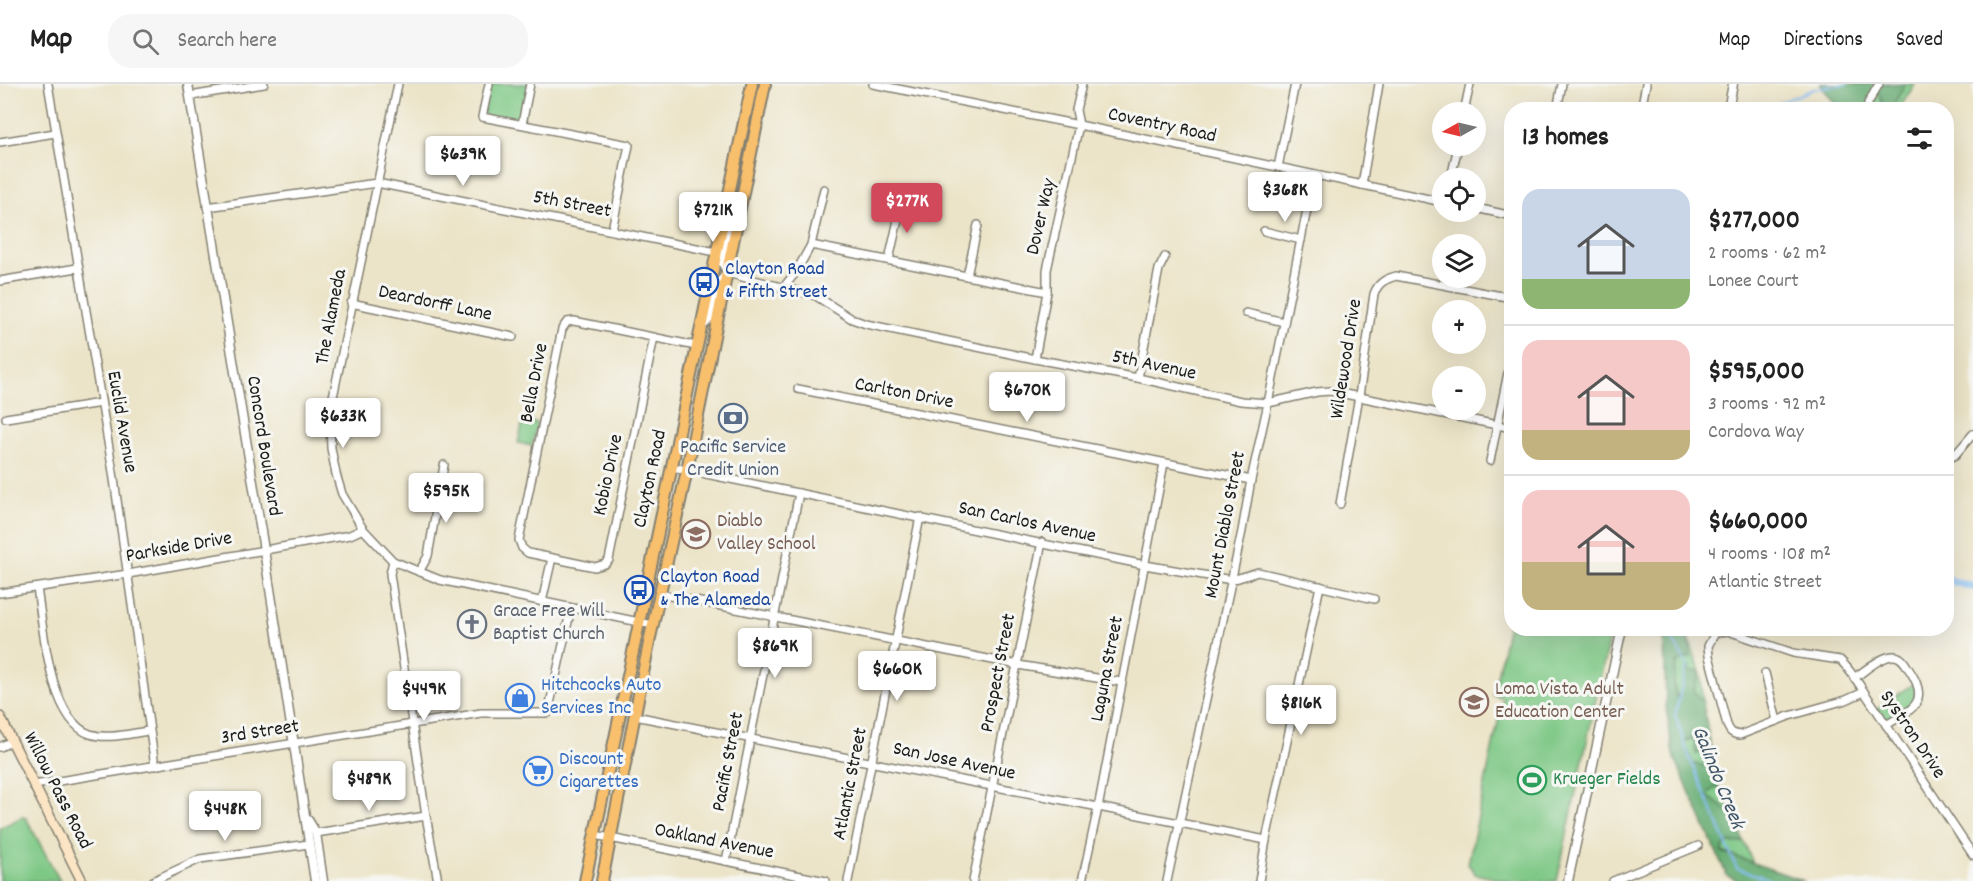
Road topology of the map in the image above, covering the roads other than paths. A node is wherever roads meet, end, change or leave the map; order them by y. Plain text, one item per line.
1 (48, 84) edge
2 (188, 84) edge
3 (264, 84) edge
4 (398, 84) edge
5 (489, 84) edge
6 (530, 84) edge
7 (752, 84) edge
8 (765, 84) edge
9 (873, 84) edge
10 (1082, 84) edge
11 (1295, 84) edge
12 (1379, 84) edge
13 (1470, 84) edge
14 (1562, 84) edge
15 (1646, 84) edge
16 (1733, 84) edge
17 (1879, 84) edge
18 (190, 96) junction
19 (1466, 102) edge
20 (1559, 102) edge
21 (1643, 102) edge
22 (1730, 102) edge
23 (1869, 102) edge
24 (522, 124) junction
25 (1079, 125) junction
26 (55, 133) junction
27 (0, 142) edge
28 (1278, 167) junction
29 (1314, 175) junction
30 (377, 183) junction
31 (1362, 185) junction
32 (824, 189) dead end
33 (1432, 200) edge
34 (902, 202) dead end
35 (726, 205) junction
36 (207, 207) junction
37 (1486, 210) edge
38 (1504, 214) edge
39 (978, 225) dead end
40 (612, 230) junction
41 (1264, 231) dead end
42 (1301, 240) junction
43 (811, 245) junction
44 (716, 252) junction
45 (1166, 257) dead end
46 (889, 260) junction
47 (77, 268) junction
48 (727, 273) junction
49 (967, 276) junction
50 (0, 281) edge
51 (783, 288) junction
52 (1047, 292) junction
53 (1504, 296) edge
54 (351, 303) junction
55 (1246, 313) dead end
56 (1284, 322) junction
57 (699, 331) junction
58 (513, 337) dead end
59 (654, 337) junction
60 (696, 346) junction
61 (1035, 359) junction
62 (1138, 378) junction
63 (798, 389) dead end
64 (1504, 394) edge
65 (1359, 396) junction
66 (101, 403) junction
67 (1268, 403) junction
68 (6, 418) dead end
69 (1498, 425) junction
70 (1504, 426) edge
71 (1973, 434) edge
72 (1954, 456) edge
73 (1490, 461) dead end
74 (1164, 463) junction
75 (444, 465) dead end
76 (672, 466) junction
77 (687, 470) junction
78 (1251, 480) junction
79 (799, 493) junction
80 (1340, 504) dead end
81 (920, 518) junction
82 (363, 529) junction
83 (1042, 542) junction
84 (264, 550) junction
85 (552, 558) junction
86 (393, 561) junction
87 (1145, 565) junction
88 (419, 572) junction
89 (128, 574) junction
90 (1232, 580) junction
91 (1320, 586) junction
92 (37, 588) junction
93 (0, 593) edge
94 (660, 594) junction
95 (1374, 599) dead end
96 (542, 602) junction
97 (571, 608) junction
98 (774, 617) junction
99 (639, 622) junction
100 (653, 625) junction
101 (1620, 636) edge
102 (1713, 636) edge
103 (1743, 636) edge
104 (896, 641) junction
105 (1018, 665) junction
106 (1765, 674) dead end
107 (1854, 678) junction
108 (1121, 682) junction
109 (1864, 692) junction
110 (635, 716) junction
111 (0, 717) edge
112 (1777, 721) junction
113 (412, 725) junction
114 (1886, 725) junction
115 (150, 731) junction
116 (751, 737) junction
117 (12, 741) junction
118 (294, 744) junction
119 (0, 747) edge
120 (872, 763) junction
121 (155, 766) junction
122 (34, 785) junction
123 (993, 788) junction
124 (1098, 808) junction
125 (305, 815) junction
126 (426, 816) junction
127 (1180, 824) junction
128 (316, 833) junction
129 (595, 835) junction
130 (611, 838) junction
131 (1266, 840) junction
132 (309, 844) junction
133 (1698, 846) dead end
134 (1973, 855) edge
135 (726, 861) junction
136 (82, 881) edge
137 (153, 881) edge
138 (315, 881) edge
139 (323, 881) edge
140 (438, 881) edge
141 (585, 881) edge
142 (602, 881) edge
143 (826, 881) edge
144 (848, 881) edge
145 (974, 881) edge
146 (1082, 881) edge
147 (1167, 881) edge
148 (1259, 881) edge
149 (1569, 881) edge
150 (1613, 881) edge

1 - 26 street, Euclid Avenue
2 - 18 street, Concord Boulevard
3 - 18 street
4 - 30 street, The Alameda
5 - 24 street
6 - 24 street
7 - 35 main road, Clayton Road
8 - 48 main road, Clayton Road
9 - 25 street, Coventry Road
10 - 25 street, Dover Way
11 - 28 street
12 - 31 street
13 - 19 street
14 - 20 street
15 - 21 street
16 - 22 street
17 - 23 street
18 - 36 street, Concord Boulevard
24 - 40 street
25 - 28 street, Coventry Road
25 - 52 street, Dover Way
26 - 27 street
26 - 47 street, Euclid Avenue
28 - 29 street, Coventry Road
29 - 31 street, Coventry Road
29 - 42 street, Mount Diablo Street
30 - 36 street, 5th Street
30 - 40 street, 5th Street
30 - 54 street, The Alameda
31 - 33 street, Coventry Road
32 - 43 street
34 - 46 street
35 - 44 main road, Clayton Road
35 - 48 street
36 - 84 street, Concord Boulevard
37 - 38 street
39 - 49 street
40 - 44 street, 5th Street
41 - 42 street
42 - 56 street, Mount Diablo Street
43 - 46 street
43 - 51 street
44 - 57 main road, Clayton Road
45 - 62 street
46 - 49 street
47 - 50 street
47 - 66 street, Euclid Avenue
48 - 51 street, 5th Avenue
48 - 57 street
48 - 77 main road, Clayton Road
49 - 52 street
51 - 61 street, 5th Avenue
52 - 61 street, Dover Way
53 - 65 street, Wildewood Drive
54 - 58 street, Deardorff Lane
54 - 82 street, The Alameda
55 - 56 street
56 - 67 street, Mount Diablo Street
57 - 60 main road, Clayton Road
59 - 60 street, Bella Drive
59 - 85 street, Kobio Drive
59 - 85 street, Bella Drive
60 - 76 main road, Clayton Road
61 - 62 street, 5th Avenue
62 - 67 street, 5th Avenue
63 - 74 street, Carlton Drive
64 - 69 street
65 - 67 street, 5th Avenue
65 - 69 street, 5th Avenue
65 - 80 street, Wildewood Drive
66 - 68 street
66 - 89 street, Euclid Avenue
67 - 78 street, Mount Diablo Street
69 - 70 street, 5th Avenue
69 - 73 street
71 - 72 street
74 - 78 street, Carlton Drive
74 - 87 street, Laguna Street
75 - 88 street
76 - 77 street, San Carlos Avenue
76 - 99 main road, Clayton Road
77 - 79 street, San Carlos Avenue
77 - 94 main road, Clayton Road
78 - 90 street, Mount Diablo Street
79 - 81 street, San Carlos Avenue
79 - 98 street, Pacific Street
81 - 83 street, San Carlos Avenue
81 - 104 street, Atlantic Street
82 - 84 street, Parkside Drive
82 - 86 street, The Alameda
83 - 87 street, San Carlos Avenue
83 - 105 street, Prospect Street
84 - 89 street, Parkside Drive
84 - 118 street, Concord Boulevard
85 - 96 street
86 - 88 street, The Alameda
86 - 113 street
87 - 90 street, San Carlos Avenue
87 - 108 street, Laguna Street
88 - 96 street, The Alameda
89 - 92 street, Parkside Drive
89 - 115 street, Euclid Avenue
90 - 91 street, San Carlos Avenue
90 - 127 street, Mount Diablo Street
91 - 95 street, San Carlos Avenue
91 - 131 street
92 - 93 street, Parkside Drive
92 - 115 street
94 - 98 street
94 - 100 main road, Clayton Road
96 - 97 street, The Alameda
97 - 99 street, The Alameda
97 - 113 street, 3rd Street
98 - 104 street
98 - 116 street, Pacific Street
99 - 100 street, The Alameda
99 - 129 main road, Clayton Road
100 - 110 main road, Clayton Road
101 - 149 street
102 - 112 street, Systron Drive
103 - 107 street, Systron Drive
104 - 105 street
104 - 120 street, Atlantic Street
105 - 108 street
105 - 123 street, Prospect Street
106 - 112 street
107 - 109 street, Systron Drive
107 - 114 street
108 - 124 street, Laguna Street
109 - 112 street
109 - 114 street, Systron Drive
110 - 116 street, San Jose Avenue
110 - 130 main road, Clayton Road
111 - 117 main road, Willow Pass Road
113 - 118 street, 3rd Street
113 - 126 street
114 - 134 street, Systron Drive
115 - 121 street, Euclid Avenue
116 - 120 street, San Jose Avenue
116 - 135 street, Pacific Street
117 - 119 street
117 - 122 main road, Willow Pass Road
118 - 121 street, 3rd Street
118 - 125 street, Concord Boulevard
120 - 123 street, San Jose Avenue
120 - 144 street, Atlantic Street
121 - 122 street, 3rd Street
122 - 136 main road, Willow Pass Road
123 - 124 street, San Jose Avenue
123 - 145 street, Prospect Street
124 - 127 street, San Jose Avenue
124 - 146 street, Laguna Street
125 - 128 street, Concord Boulevard
125 - 132 street, Concord Boulevard
126 - 128 street
126 - 140 street
127 - 131 street, San Jose Avenue
127 - 147 street, Mount Diablo Street
128 - 139 street, Concord Boulevard
129 - 130 street, Oakland Avenue
129 - 141 main road, Clayton Road
130 - 135 street, Oakland Avenue
130 - 142 main road, Clayton Road
131 - 148 street
132 - 137 street
132 - 138 street, Concord Boulevard
133 - 150 street
135 - 143 street, Oakland Avenue

